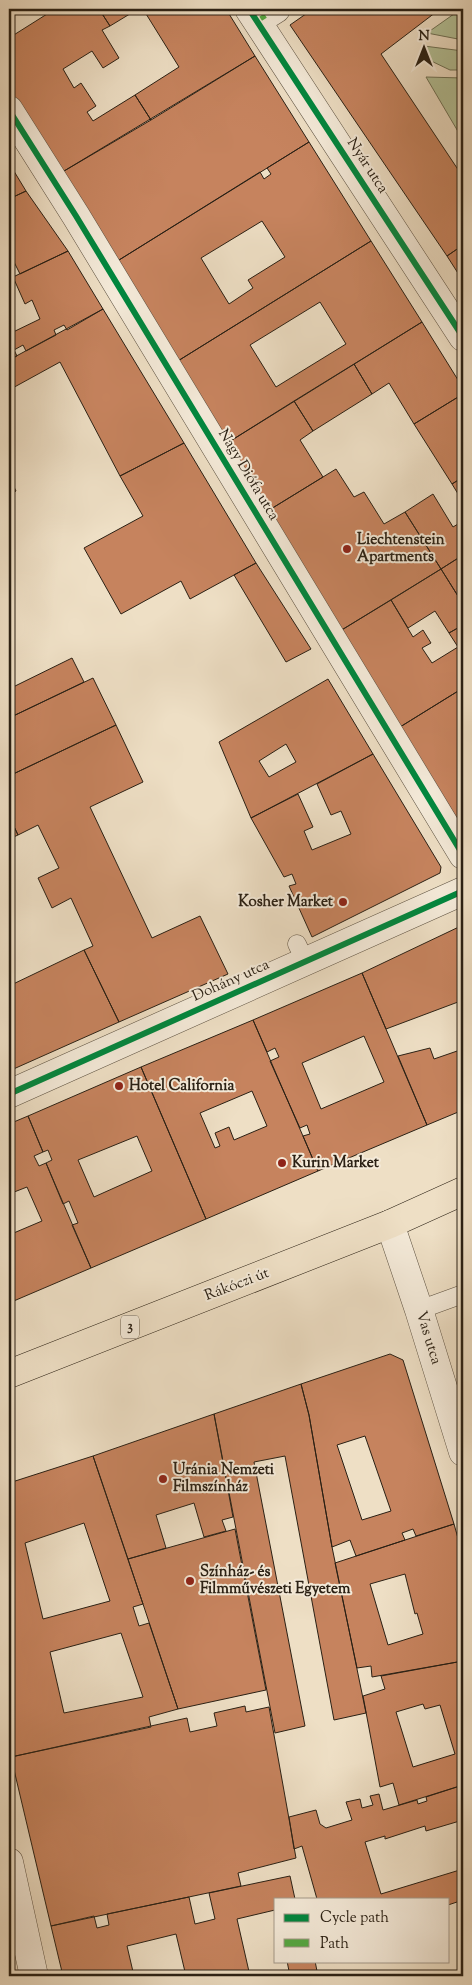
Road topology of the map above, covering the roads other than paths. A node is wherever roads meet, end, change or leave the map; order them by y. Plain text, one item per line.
1 (261, 13) edge
2 (9, 110) edge
3 (463, 337) edge
4 (463, 855) edge
5 (463, 891) edge
6 (9, 1094) edge
7 (463, 1191) edge
8 (390, 1224) junction
9 (463, 1294) edge
10 (419, 1310) junction
11 (9, 1374) edge
12 (463, 1452) edge
13 (9, 1862) edge
14 (34, 1976) edge

1 - 3 street, Nyár utca
2 - 4 street, Nagy Diófa utca
5 - 6 street, Dohány utca
7 - 8 main road, Rákóczi út / 3
8 - 10 street, Vas utca
8 - 11 main road, Rákóczi út / 3
9 - 10 lane
10 - 12 street, Vas utca
13 - 14 street

